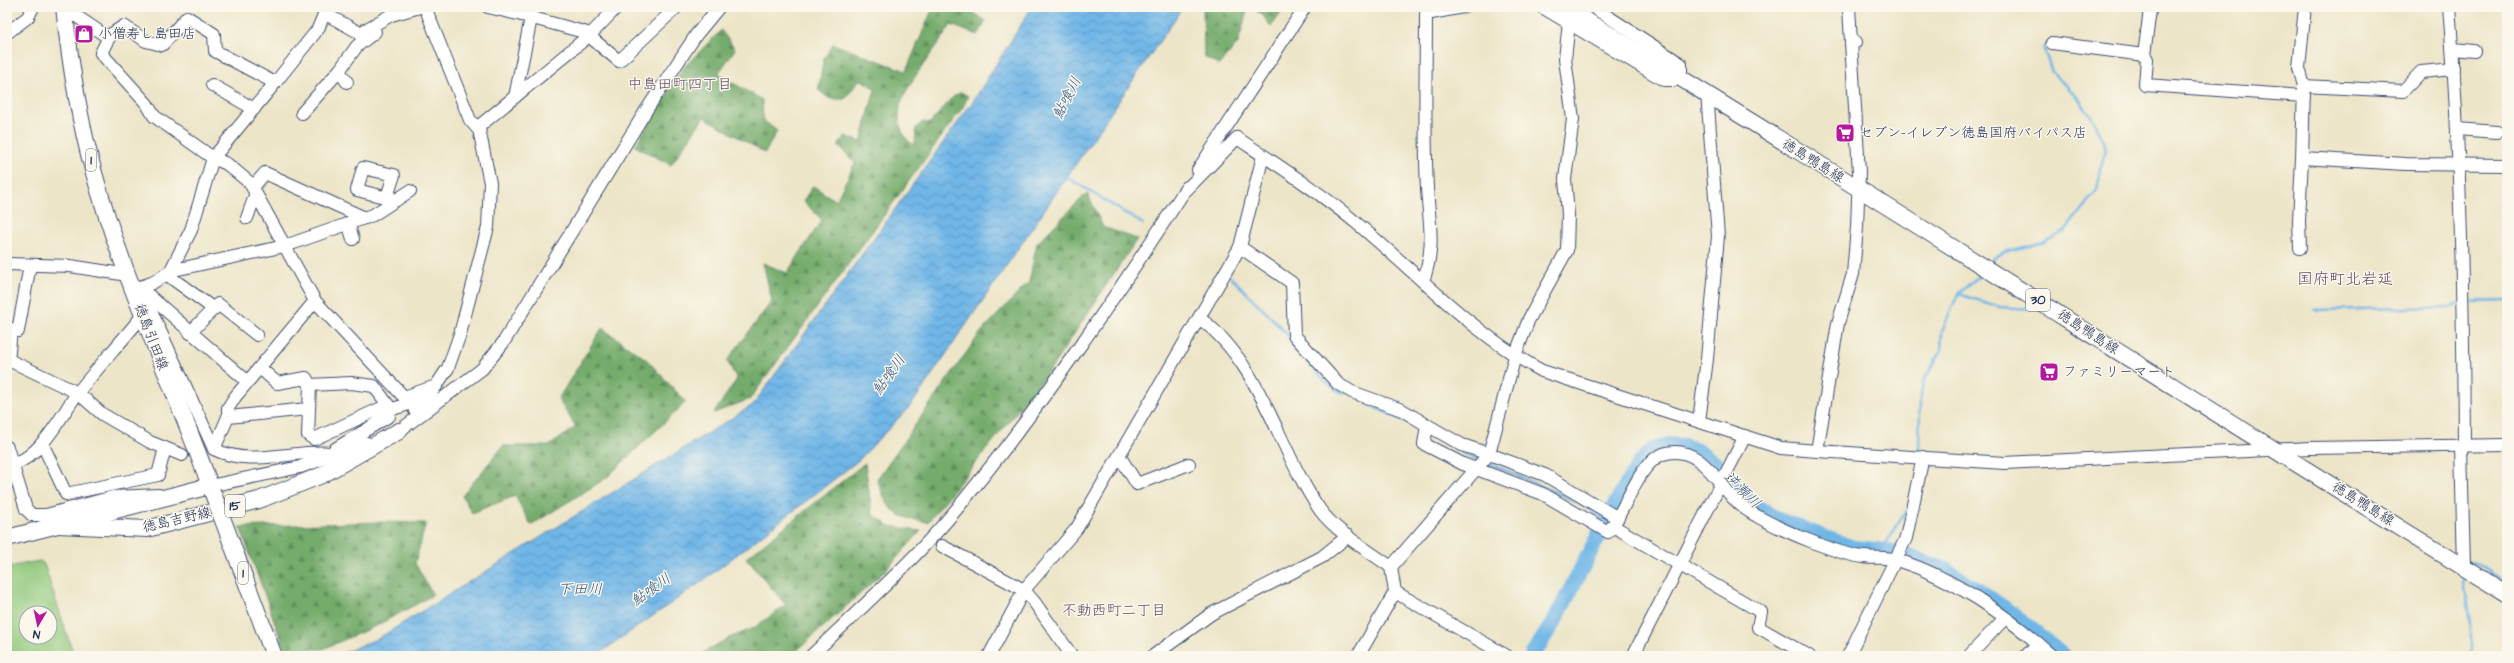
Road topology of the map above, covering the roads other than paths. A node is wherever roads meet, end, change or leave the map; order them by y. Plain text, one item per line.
1 (33, 7) edge
2 (64, 7) edge
3 (420, 7) edge
4 (425, 7) edge
5 (488, 7) edge
6 (617, 7) edge
7 (677, 7) edge
8 (719, 7) edge
9 (1305, 7) edge
10 (1463, 7) edge
11 (1542, 7) edge
12 (1593, 7) edge
13 (1849, 7) edge
14 (2305, 7) edge
15 (2449, 7) edge
16 (326, 10) edge
17 (2150, 10) dead end
18 (1566, 11) edge
19 (526, 13) edge
20 (376, 32) dead end
21 (7, 33) edge
22 (590, 35) junction
23 (362, 37) junction
24 (109, 38) junction
25 (2052, 43) dead end
26 (2453, 49) junction
27 (2474, 51) dead end
28 (2144, 55) junction
29 (2454, 69) junction
30 (340, 71) junction
31 (1681, 77) junction
32 (347, 82) dead end
33 (275, 83) junction
34 (212, 85) dead end
35 (2304, 91) junction
36 (1707, 93) junction
37 (515, 97) junction
38 (254, 109) junction
39 (302, 114) dead end
40 (479, 129) dead end
41 (2457, 129) junction
42 (2497, 132) dead end
43 (1263, 156) junction
44 (213, 158) junction
45 (2302, 158) junction
46 (2458, 165) junction
47 (2507, 165) edge
48 (1857, 188) junction
49 (254, 190) junction
50 (410, 191) dead end
51 (1183, 193) junction
52 (392, 199) junction
53 (246, 218) dead end
54 (365, 218) junction
55 (348, 223) junction
56 (353, 239) dead end
57 (285, 246) junction
58 (1240, 247) junction
59 (2300, 248) dead end
60 (7, 264) edge
61 (30, 265) junction
62 (168, 273) junction
63 (1423, 281) junction
64 (133, 282) junction
65 (315, 301) junction
66 (214, 309) junction
67 (143, 315) junction
68 (1200, 318) junction
69 (190, 333) junction
70 (257, 335) dead end
71 (1515, 356) junction
72 (7, 362) edge
73 (260, 368) junction
74 (248, 382) junction
75 (310, 385) junction
76 (436, 386) junction
77 (78, 393) junction
78 (428, 398) junction
79 (388, 408) junction
80 (308, 409) junction
81 (228, 417) junction
82 (1699, 421) junction
83 (1426, 431) junction
84 (399, 432) junction
85 (1746, 436) junction
86 (42, 443) junction
87 (2462, 445) junction
88 (2507, 445) edge
89 (7, 447) edge
90 (165, 448) junction
91 (214, 450) junction
92 (1817, 451) junction
93 (2276, 451) junction
94 (333, 453) junction
95 (182, 455) dead end
96 (1120, 456) junction
97 (1923, 457) junction
98 (1482, 460) junction
99 (12, 464) junction
100 (1189, 464) dead end
101 (1723, 482) junction
102 (12, 484) edge
103 (211, 488) junction
104 (182, 494) junction
105 (1610, 521) junction
106 (58, 525) junction
107 (1348, 536) junction
108 (7, 538) edge
109 (942, 546) dead end
110 (1898, 555) junction
111 (1680, 564) junction
112 (1391, 567) junction
113 (2464, 568) junction
114 (1024, 590) junction
115 (1395, 592) junction
116 (2507, 594) edge
117 (2005, 618) junction
118 (2038, 643) junction
119 (274, 656) edge
120 (811, 656) edge
121 (989, 656) edge
122 (1072, 656) edge
123 (1153, 656) edge
124 (1358, 656) edge
125 (1506, 656) edge
126 (1633, 656) edge
127 (1809, 656) edge
128 (1848, 656) edge
129 (1968, 656) edge
130 (2026, 656) edge
131 (2053, 656) edge

1 - 21 street
2 - 24 street
2 - 64 main road, 徳島引田線 / 1
3 - 23 street
4 - 37 street
5 - 19 street
6 - 22 street
7 - 22 street
8 - 84 street
9 - 51 street
10 - 63 street
11 - 18 street
12 - 31 street
13 - 48 street
14 - 35 street
15 - 26 street
16 - 23 street
16 - 33 street
17 - 28 street
18 - 31 main road, 徳島鴨島線 / 30
18 - 71 street
19 - 22 street
19 - 37 street
20 - 23 street
22 - 37 street
23 - 30 street
24 - 33 street
24 - 44 street
25 - 28 street
26 - 27 street
26 - 29 street
28 - 35 street
29 - 35 street
29 - 41 street
30 - 32 street
30 - 39 street
31 - 36 main road, 徳島鴨島線 / 30
33 - 38 street
34 - 38 street
35 - 45 street
36 - 48 main road, 徳島鴨島線 / 30
36 - 82 street
38 - 44 street
40 - 76 street
41 - 42 street
41 - 46 street
43 - 51 street
43 - 58 street
43 - 63 street
44 - 49 street
44 - 62 street
45 - 46 street
45 - 59 street
46 - 47 street
46 - 87 street
48 - 92 street
48 - 93 main road, 徳島鴨島線 / 30
49 - 53 street
49 - 54 street
49 - 57 street
50 - 52 street
51 - 120 street
52 - 52 street
52 - 54 street
54 - 55 street
55 - 56 street
55 - 57 street
57 - 62 street
57 - 65 street
58 - 68 street
58 - 83 street
60 - 61 street
61 - 64 street
61 - 72 street
62 - 64 street
62 - 66 street
63 - 71 street
64 - 67 main road, 徳島引田線 / 1
64 - 69 street
64 - 91 street
65 - 73 street
65 - 76 street
66 - 69 street
66 - 70 street
67 - 77 street
67 - 103 main road, 徳島引田線 / 1
68 - 96 street
68 - 107 street
69 - 74 street
71 - 82 street
71 - 98 street
72 - 77 street
73 - 74 street
73 - 75 street
74 - 81 street
75 - 79 street
75 - 80 street
76 - 78 street
77 - 86 street
77 - 90 street
78 - 79 street
78 - 84 street
79 - 80 street
79 - 94 street
80 - 81 street
81 - 91 street
82 - 85 street
83 - 98 street
83 - 98 street
84 - 94 street
84 - 106 main road, 徳島吉野線 / 15
85 - 92 street
85 - 101 street
86 - 90 street
86 - 99 street
87 - 88 street
87 - 93 street
87 - 113 street
89 - 99 street
90 - 95 street
91 - 94 street
92 - 97 street
93 - 97 street
93 - 113 main road, 徳島鴨島線 / 30
94 - 103 street
96 - 100 street
96 - 114 street
97 - 110 street
98 - 105 street
98 - 105 street
98 - 112 street
99 - 102 street
101 - 105 street
101 - 110 street
101 - 111 street
102 - 104 street
103 - 104 main road, 徳島吉野線 / 15
103 - 119 main road, 徳島引田線 / 1, bridge
104 - 106 main road, 徳島吉野線 / 15
105 - 111 street
106 - 108 main road, 徳島吉野線 / 15
107 - 112 street
107 - 123 street
109 - 114 street
110 - 117 street
110 - 128 street
111 - 126 street
111 - 127 street
112 - 115 street
113 - 116 main road, 徳島鴨島線 / 30
114 - 121 street
114 - 122 street
115 - 124 street
115 - 125 street
117 - 118 street
117 - 129 street
118 - 130 street
118 - 131 street

